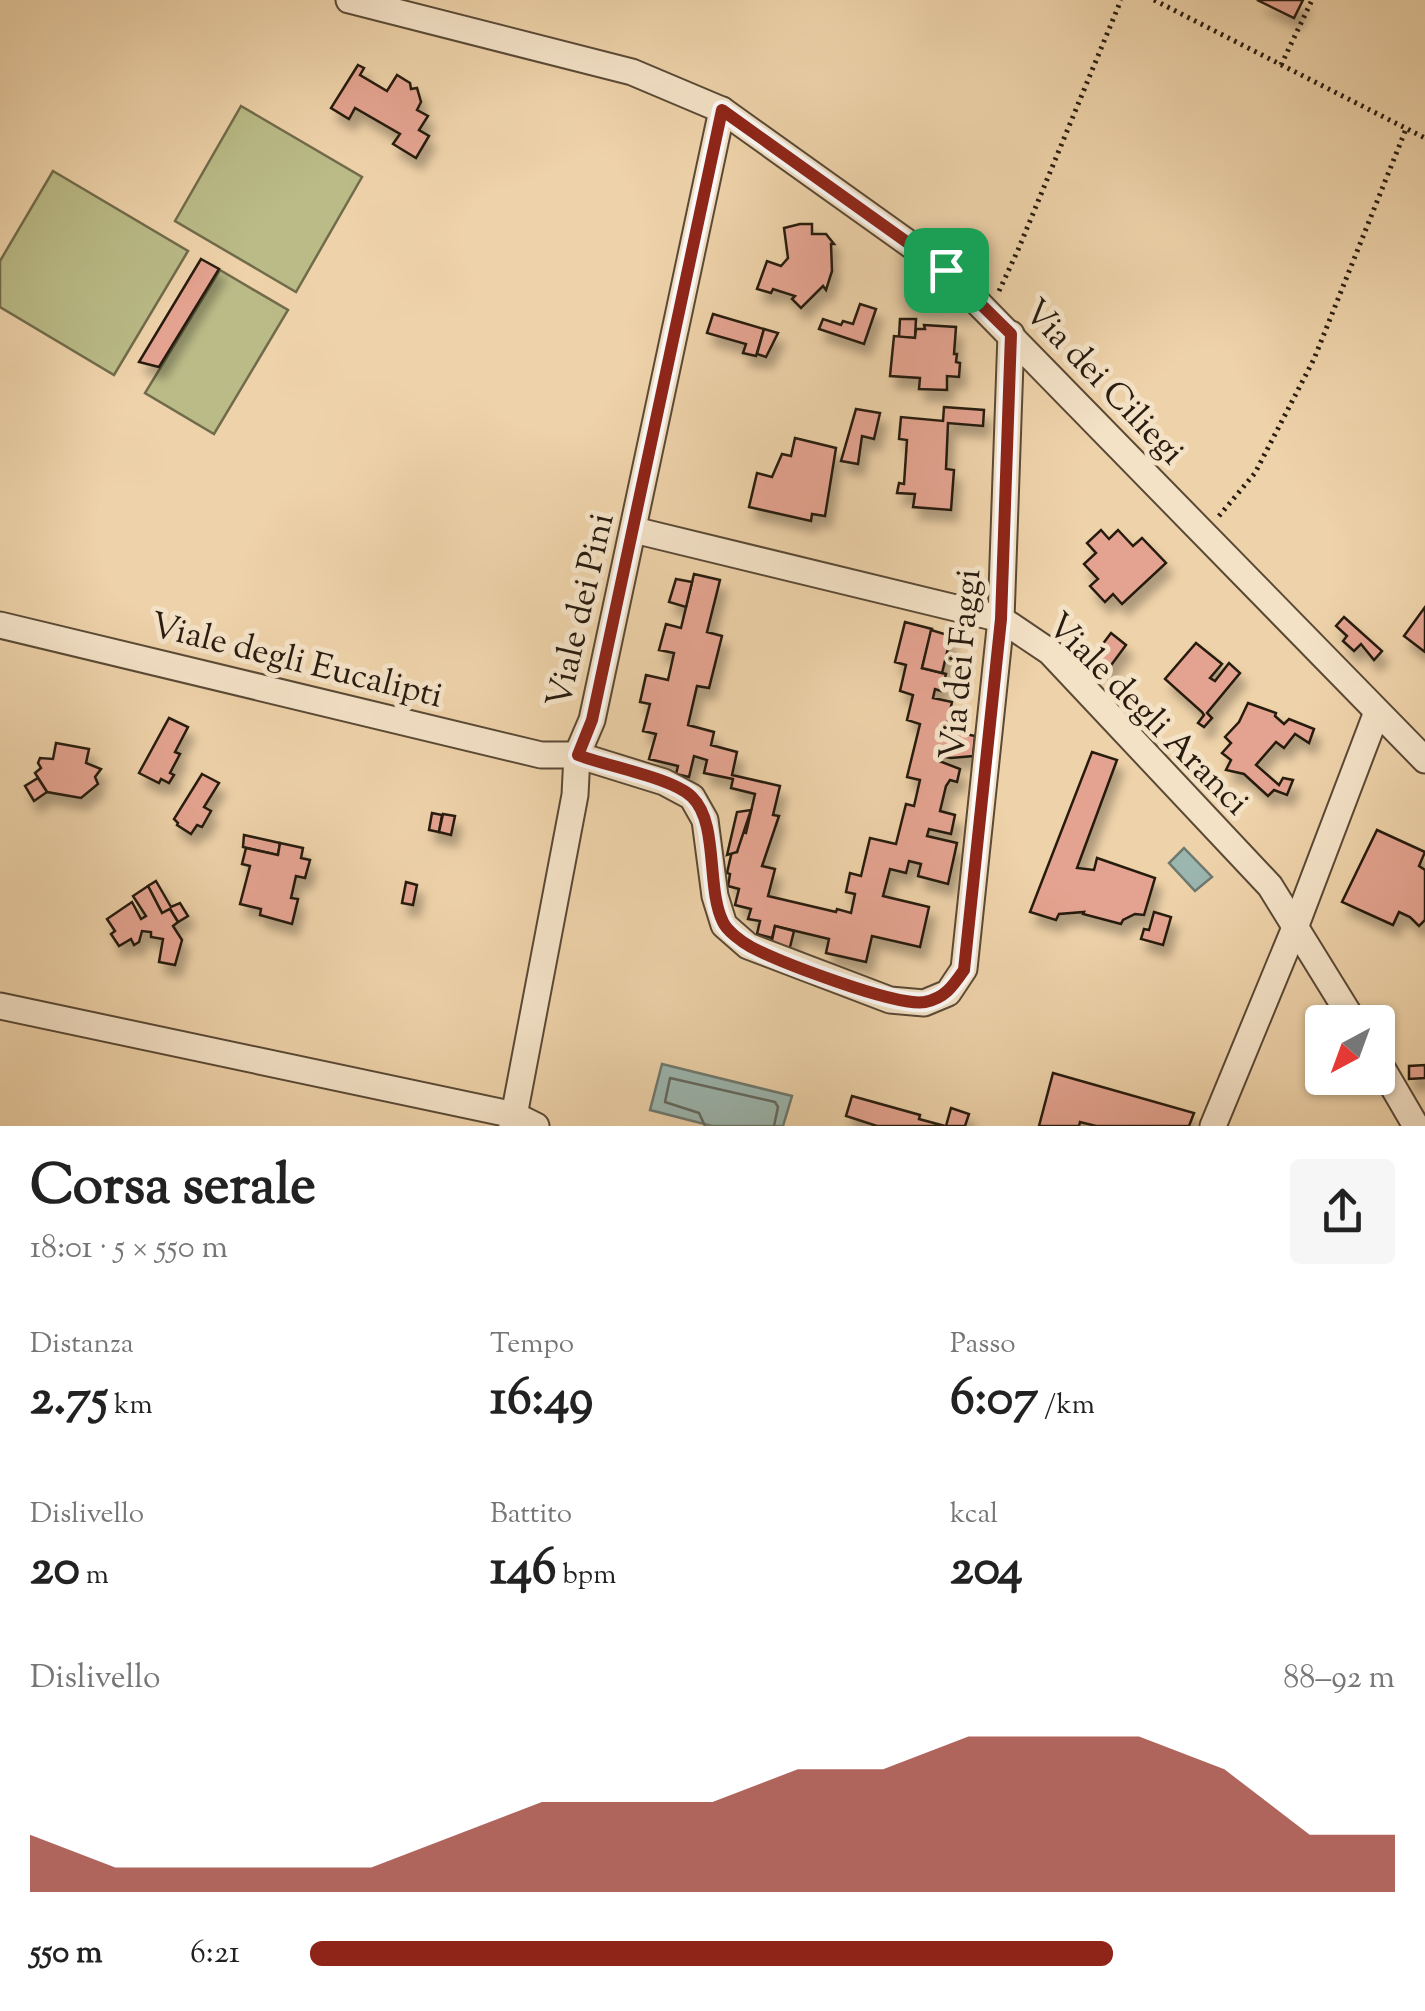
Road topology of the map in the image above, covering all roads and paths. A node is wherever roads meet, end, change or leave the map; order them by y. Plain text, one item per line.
1 (349, 0) edge
2 (1121, 0) edge
3 (1154, 0) edge
4 (1312, 0) edge
5 (1281, 65) junction
6 (722, 110) junction
7 (1406, 129) junction
8 (1425, 138) edge
9 (988, 312) junction
10 (1011, 334) junction
11 (634, 530) junction
12 (1204, 534) junction
13 (1001, 619) junction
14 (0, 625) edge
15 (1377, 712) junction
16 (578, 755) junction
17 (1425, 760) edge
18 (1296, 925) junction
19 (948, 993) joint
20 (1344, 1005) edge
21 (0, 1006) edge
22 (1395, 1090) edge
23 (521, 1122) edge
24 (1213, 1126) edge
25 (1416, 1126) edge

1 - 6 street, Via dei Ciliegi
2 - 9 path
3 - 5 path
4 - 5 path
5 - 7 path
6 - 9 street, Via dei Ciliegi
6 - 11 street, Viale dei Pini
7 - 8 path
7 - 12 path
9 - 10 street, Via dei Ciliegi
10 - 12 street, Via dei Ciliegi
10 - 13 street, Via dei Faggi
11 - 13 street, Viale degli Aranci
11 - 16 street, Viale dei Pini
12 - 15 street, Via dei Ciliegi
13 - 18 street, Viale degli Aranci
13 - 19 street, Via dei Faggi
14 - 16 street, Viale degli Eucalipti
15 - 17 street, Via dei Ciliegi
15 - 18 street
16 - 19 street, Viale degli Eucalipti
16 - 23 street, Viale dei Pini
18 - 20 street, Viale degli Aranci
18 - 24 street
21 - 23 street
22 - 25 street

